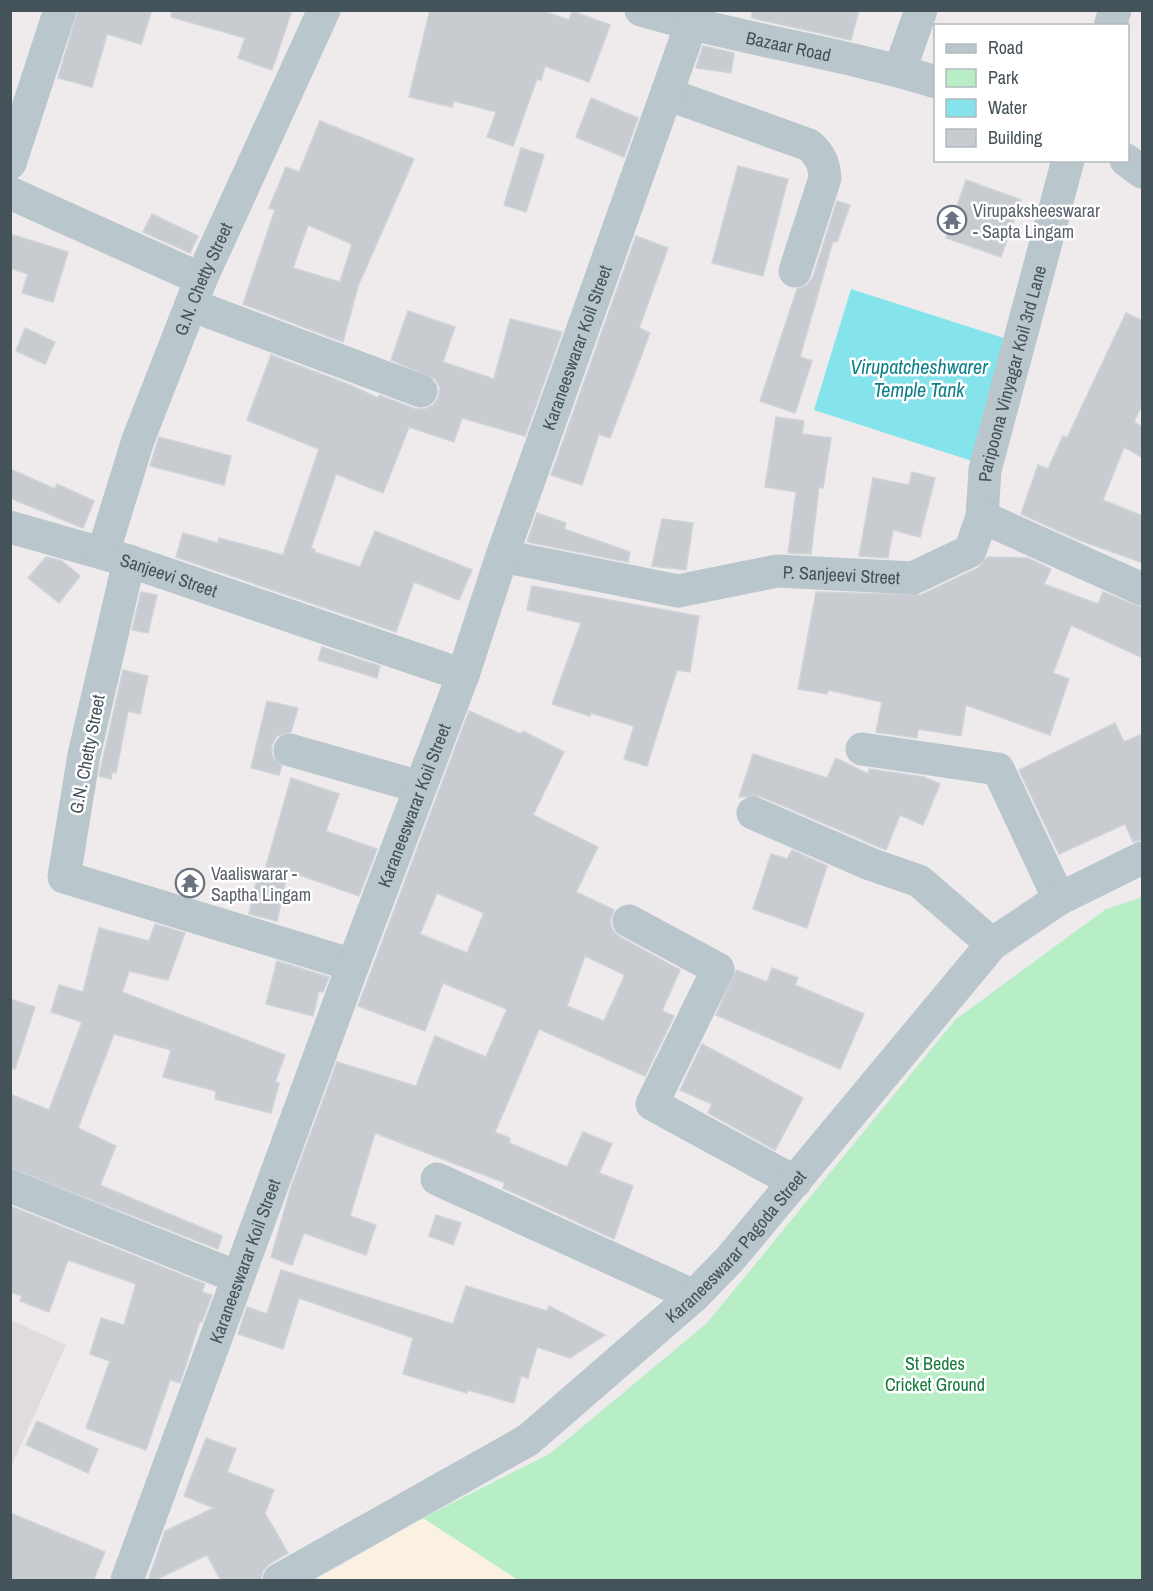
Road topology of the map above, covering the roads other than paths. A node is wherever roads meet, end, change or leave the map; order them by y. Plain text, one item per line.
1 (60, 10) edge
2 (324, 10) edge
3 (641, 10) edge
4 (921, 10) edge
5 (691, 25) junction
6 (900, 70) junction
7 (934, 81) edge
8 (667, 94) junction
9 (1067, 162) edge
10 (1129, 162) edge
11 (10, 163) edge
12 (1143, 172) edge
13 (10, 193) edge
14 (795, 271) dead end
15 (196, 292) junction
16 (420, 392) dead end
17 (982, 517) junction
18 (10, 527) edge
19 (502, 556) junction
20 (116, 557) junction
21 (1143, 589) edge
22 (463, 675) junction
23 (862, 749) dead end
24 (290, 750) dead end
25 (420, 788) junction
26 (753, 813) dead end
27 (1143, 858) edge
28 (1059, 899) junction
29 (629, 921) dead end
30 (993, 944) junction
31 (353, 965) junction
32 (437, 1179) dead end
33 (795, 1182) junction
34 (10, 1186) edge
35 (237, 1277) junction
36 (694, 1296) junction
37 (127, 1581) edge
38 (279, 1581) edge

1 - 11 street
2 - 15 street, G.N. Chetty Street
3 - 5 street, Bazaar Road
4 - 6 street
5 - 6 street, Bazaar Road
5 - 8 street, Karaneeswarar Koil Street
6 - 7 street, Bazaar Road
8 - 14 street
8 - 19 street, Karaneeswarar Koil Street
9 - 17 street, Paripoona Vinyagar Koil 3rd Lane
10 - 12 street
13 - 15 street
15 - 16 street
15 - 20 street, G.N. Chetty Street
17 - 19 street, P. Sanjeevi Street
17 - 21 street
18 - 20 street, Sanjeevi Street
19 - 22 street, Karaneeswarar Koil Street
20 - 22 street, Sanjeevi Street
20 - 31 street, G.N. Chetty Street
22 - 25 street, Karaneeswarar Koil Street
23 - 28 street
24 - 25 street
25 - 31 street, Karaneeswarar Koil Street
26 - 30 street
27 - 28 street, Karaneeswarar Pagoda Street
28 - 30 street, Karaneeswarar Pagoda Street
29 - 33 street
30 - 33 street, Karaneeswarar Pagoda Street
31 - 35 street, Karaneeswarar Koil Street
32 - 36 street
33 - 36 street, Karaneeswarar Pagoda Street
34 - 35 street
35 - 37 street, Karaneeswarar Koil Street
36 - 38 street, Karaneeswarar Pagoda Street

